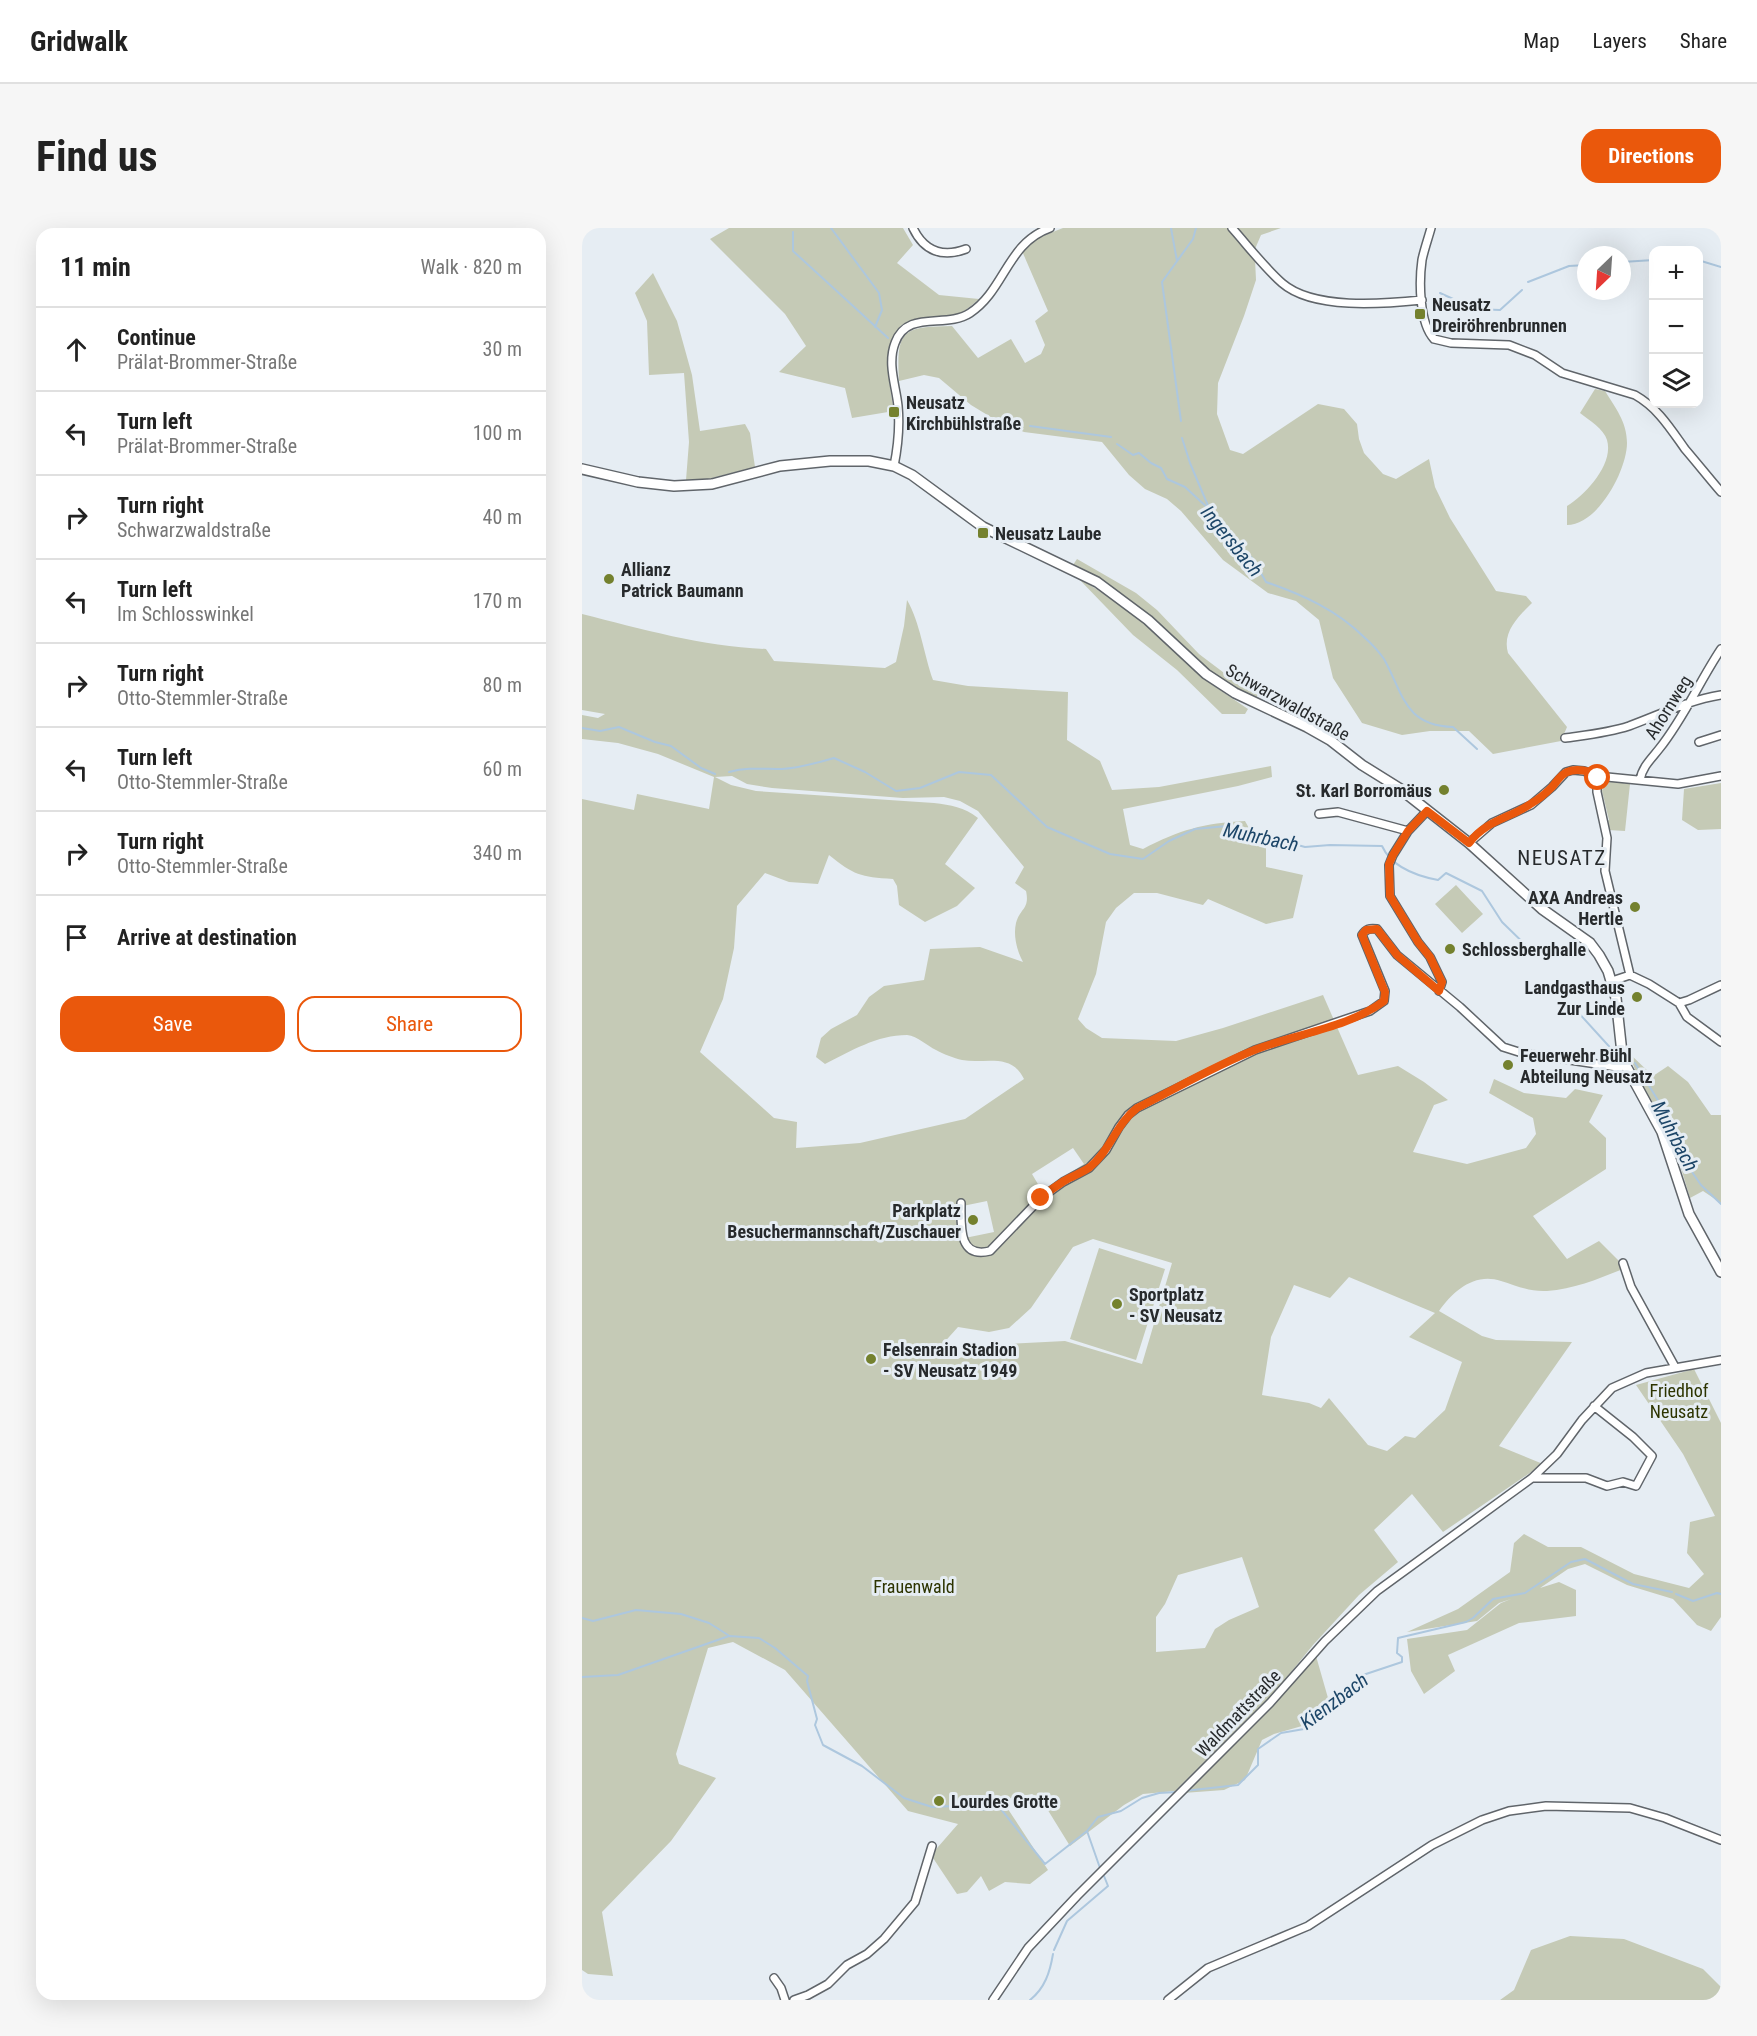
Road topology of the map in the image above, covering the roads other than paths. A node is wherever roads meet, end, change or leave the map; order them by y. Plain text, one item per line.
1 (913, 228) edge
2 (1050, 228) edge
3 (1232, 228) edge
4 (1431, 228) edge
5 (966, 249) dead end
6 (1422, 300) junction
7 (894, 465) junction
8 (582, 469) edge
9 (1721, 492) edge
10 (1721, 649) edge
11 (1721, 695) edge
12 (1691, 702) junction
13 (1721, 735) edge
14 (1565, 738) dead end
15 (1699, 742) dead end
16 (1597, 776) junction
17 (1721, 776) edge
18 (1640, 780) junction
19 (1427, 811) junction
20 (1319, 814) dead end
21 (1408, 831) junction
22 (1469, 843) junction
23 (1630, 975) junction
24 (1612, 981) junction
25 (1721, 985) edge
26 (1439, 991) junction
27 (1679, 1003) junction
28 (1721, 1042) edge
29 (1626, 1066) junction
30 (961, 1203) dead end
31 (1623, 1263) dead end
32 (1721, 1272) edge
33 (1721, 1360) edge
34 (1675, 1367) junction
35 (1594, 1406) junction
36 (1532, 1478) junction
37 (1721, 1840) edge
38 (932, 1846) dead end
39 (774, 1978) dead end
40 (785, 2000) edge
41 (794, 2000) edge
42 (993, 2000) edge
43 (1168, 2000) edge

1 - 5 street
2 - 7 street
3 - 6 street
4 - 6 street
6 - 9 street
7 - 8 main road, Schwarzwaldstraße
7 - 19 main road, Schwarzwaldstraße
10 - 12 street, Ahornweg
11 - 12 street
12 - 14 street
12 - 18 street, Ahornweg
13 - 15 street
16 - 18 street
16 - 22 street
16 - 23 street
17 - 18 street
19 - 21 street
19 - 22 main road, Schwarzwaldstraße
20 - 21 street
21 - 26 street
22 - 24 main road, Schwarzwaldstraße
23 - 24 street
23 - 27 street
24 - 29 main road, Schwarzwaldstraße
25 - 27 street
26 - 29 street
26 - 30 street
27 - 28 street
29 - 32 main road, Schwarzwaldstraße
31 - 34 street
33 - 34 street, Waldmattstraße
34 - 35 street, Waldmattstraße
35 - 36 street, Waldmattstraße
35 - 36 street
36 - 42 street, Waldmattstraße
37 - 43 street
38 - 41 street
39 - 40 street

